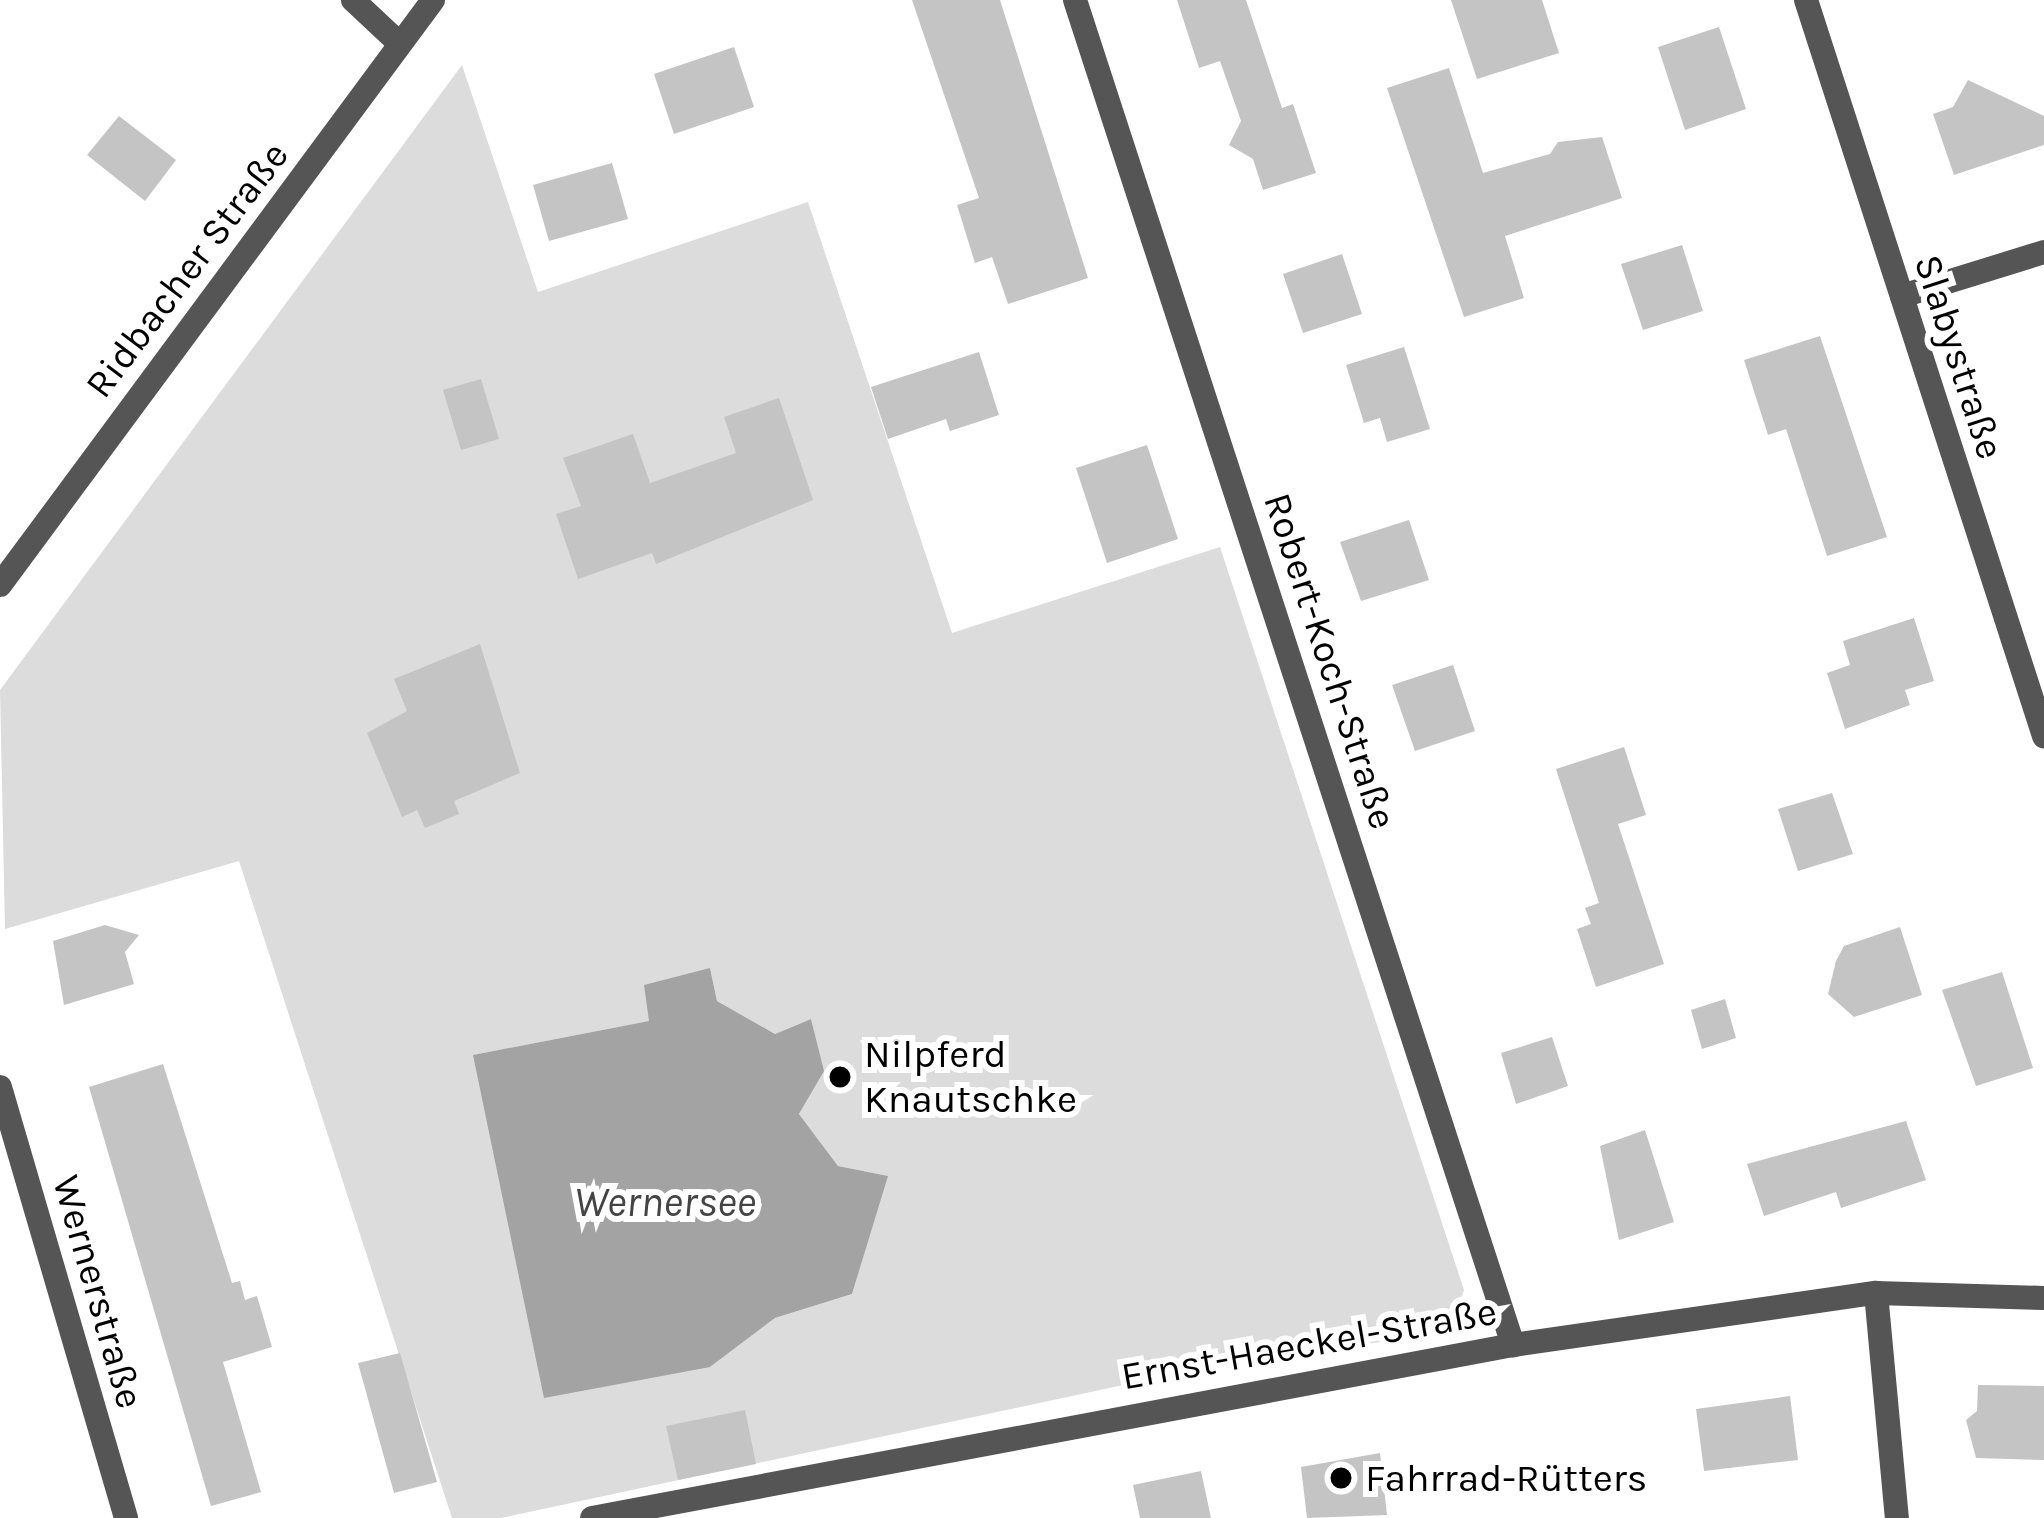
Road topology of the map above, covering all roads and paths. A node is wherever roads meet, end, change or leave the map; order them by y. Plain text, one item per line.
1 (353, 0) edge
2 (433, 0) edge
3 (1075, 0) edge
4 (1806, 0) edge
5 (400, 44) junction
6 (2044, 252) edge
7 (1902, 296) junction
8 (0, 585) edge
9 (2044, 736) edge
10 (0, 1087) edge
11 (1876, 1293) junction
12 (2044, 1298) edge
13 (1514, 1345) junction
14 (126, 1518) edge
15 (592, 1518) edge
16 (1898, 1518) edge

1 - 5 street
2 - 5 street, Ridbacher Straße
3 - 13 street, Robert-Koch-Straße
4 - 7 street, Slabystraße
5 - 8 street, Ridbacher Straße
6 - 7 street
7 - 9 street, Slabystraße
10 - 14 street, Wernerstraße
11 - 12 street, Ernst-Haeckel-Straße
11 - 13 street, Ernst-Haeckel-Straße
11 - 16 street
13 - 15 street, Ernst-Haeckel-Straße

